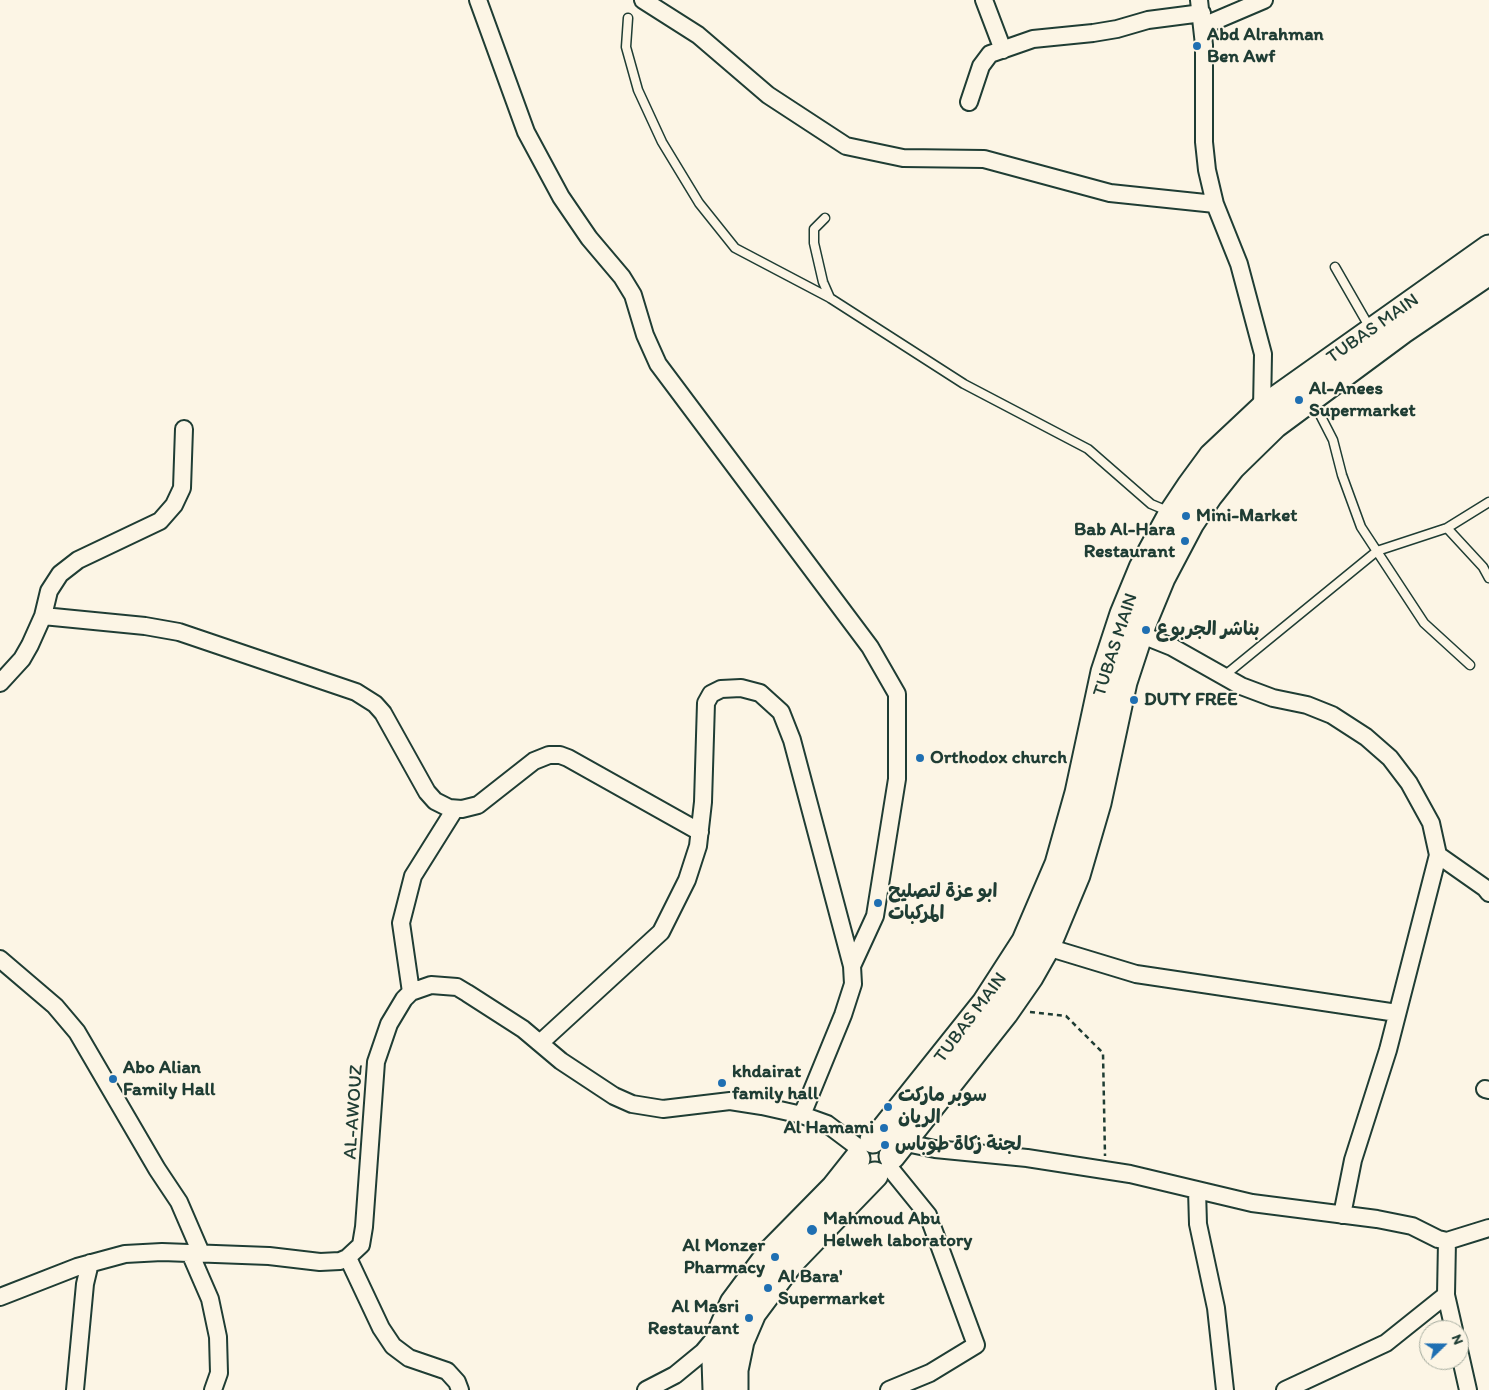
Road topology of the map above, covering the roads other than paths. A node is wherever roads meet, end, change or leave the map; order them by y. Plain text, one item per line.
1 (478, 0) edge
2 (643, 0) edge
3 (984, 0) edge
4 (1264, 0) edge
5 (1201, 13) edge
6 (628, 18) dead end
7 (1002, 50) junction
8 (969, 102) dead end
9 (1216, 204) junction
10 (825, 218) dead end
11 (1489, 248) edge
12 (1335, 267) dead end
13 (1489, 272) edge
14 (830, 298) junction
15 (1371, 330) junction
16 (1311, 397) junction
17 (1268, 417) junction
18 (184, 428) dead end
19 (1489, 502) edge
20 (1172, 513) junction
21 (1447, 528) junction
22 (1377, 551) junction
23 (1489, 578) edge
24 (42, 616) junction
25 (1130, 630) junction
26 (1470, 665) dead end
27 (1224, 676) junction
28 (0, 683) edge
29 (455, 810) junction
30 (700, 832) junction
31 (1438, 855) junction
32 (1489, 894) edge
33 (1047, 947) junction
34 (0, 959) edge
35 (852, 966) junction
36 (411, 992) junction
37 (1397, 1013) junction
38 (540, 1043) junction
39 (802, 1114) junction
40 (863, 1149) junction
41 (889, 1160) junction
42 (1197, 1190) junction
43 (1342, 1215) junction
44 (1489, 1228) edge
45 (1447, 1241) junction
46 (195, 1253) junction
47 (348, 1258) junction
48 (90, 1264) junction
49 (1446, 1295) junction
50 (0, 1297) edge
51 (1452, 1320) edge
52 (721, 1331) junction
53 (1464, 1370) edge
54 (75, 1390) edge
55 (213, 1390) edge
56 (460, 1390) edge
57 (646, 1390) edge
58 (716, 1390) edge
59 (735, 1390) edge
60 (889, 1390) edge
61 (1225, 1390) edge
62 (1286, 1390) edge
63 (1468, 1390) edge

1 - 35 street
2 - 9 street
3 - 7 street
4 - 5 street
5 - 7 street
5 - 9 street
6 - 14 lane
7 - 8 street
9 - 17 street
10 - 14 lane
11 - 15 main road, TUBAS MAIN
12 - 15 lane
13 - 16 main road, TUBAS MAIN
14 - 20 lane
15 - 17 main road, TUBAS MAIN
16 - 17 main road, TUBAS MAIN
16 - 22 lane
17 - 20 main road, TUBAS MAIN
17 - 25 main road, TUBAS MAIN
18 - 24 street
19 - 21 lane
20 - 25 main road, TUBAS MAIN
21 - 22 lane
21 - 23 lane
22 - 26 lane
22 - 27 lane
24 - 28 street
24 - 29 street
25 - 27 street
25 - 33 main road, TUBAS MAIN
25 - 40 main road, TUBAS MAIN
27 - 31 street
29 - 30 street
29 - 36 street
30 - 35 street
30 - 38 street
31 - 32 street
31 - 37 street
33 - 37 street
33 - 41 main road, TUBAS MAIN
34 - 46 street
35 - 39 street
36 - 38 street
36 - 47 street, AL-AWOUZ
37 - 43 street
38 - 39 street
39 - 40 street
40 - 41 main road
40 - 52 main road, TUBAS MAIN
41 - 42 street
41 - 59 main road, TUBAS MAIN
41 - 60 street
42 - 43 street
42 - 61 street
43 - 45 street
44 - 45 street
45 - 49 street
46 - 47 street
46 - 48 street
46 - 55 street
47 - 56 street
48 - 50 street
48 - 54 street
49 - 51 street
49 - 62 street
52 - 57 street
52 - 58 main road, TUBAS MAIN
53 - 63 street

